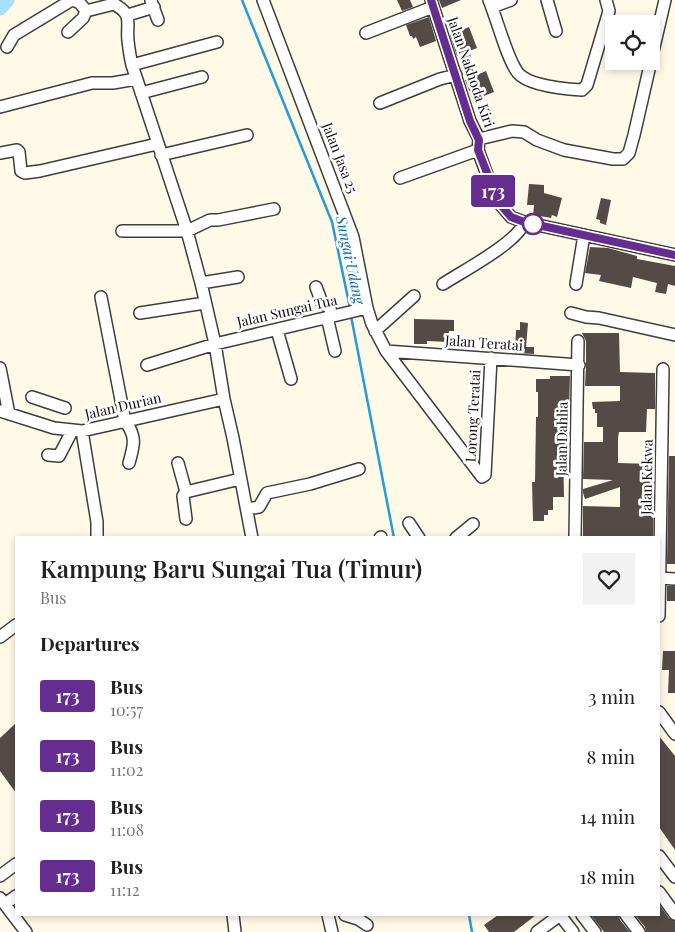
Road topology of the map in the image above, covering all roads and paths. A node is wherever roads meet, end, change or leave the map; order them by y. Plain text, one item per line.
1 (263, 0) edge
2 (511, 0) edge
3 (547, 0) edge
4 (606, 0) edge
5 (665, 0) edge
6 (114, 2) edge
7 (152, 3) edge
8 (432, 4) edge
9 (491, 4) edge
10 (86, 11) junction
11 (128, 15) junction
12 (158, 20) dead end
13 (660, 22) edge
14 (556, 31) dead end
15 (68, 32) dead end
16 (366, 32) dead end
17 (217, 42) dead end
18 (7, 47) dead end
19 (132, 65) junction
20 (649, 70) edge
21 (456, 75) junction
22 (202, 77) dead end
23 (136, 79) junction
24 (141, 93) junction
25 (380, 103) dead end
26 (0, 107) edge
27 (247, 135) dead end
28 (478, 145) junction
29 (159, 149) junction
30 (0, 153) edge
31 (400, 178) dead end
32 (274, 209) dead end
33 (524, 222) junction
34 (122, 231) dead end
35 (187, 231) junction
36 (584, 235) junction
37 (675, 255) edge
38 (238, 277) dead end
39 (201, 283) junction
40 (443, 284) dead end
41 (576, 284) dead end
42 (316, 287) dead end
43 (414, 296) dead end
44 (101, 297) dead end
45 (205, 303) junction
46 (362, 309) junction
47 (140, 312) dead end
48 (571, 313) dead end
49 (332, 316) junction
50 (277, 330) junction
51 (375, 331) junction
52 (675, 335) edge
53 (578, 341) dead end
54 (215, 344) junction
55 (335, 351) dead end
56 (386, 351) junction
57 (491, 358) junction
58 (148, 365) dead end
59 (579, 365) junction
60 (0, 368) edge
61 (664, 369) dead end
62 (291, 379) dead end
63 (32, 398) dead end
64 (224, 398) junction
65 (51, 403) junction
66 (64, 408) dead end
67 (5, 412) edge
68 (126, 421) junction
69 (46, 426) junction
70 (77, 431) junction
71 (48, 455) dead end
72 (129, 463) dead end
73 (178, 463) dead end
74 (359, 469) dead end
75 (486, 476) joint
76 (240, 479) junction
77 (186, 492) junction
78 (247, 509) junction
79 (186, 519) dead end
80 (408, 523) dead end
81 (473, 524) dead end
82 (97, 536) edge
83 (252, 536) edge
84 (418, 536) edge
85 (458, 536) edge
86 (575, 536) edge
87 (660, 536) edge
88 (660, 578) edge
89 (675, 579) edge
90 (15, 626) edge
91 (0, 637) edge
92 (660, 713) edge
93 (675, 734) edge
94 (660, 857) edge
95 (15, 865) edge
96 (0, 876) edge
97 (675, 877) edge
98 (660, 893) edge
99 (15, 896) edge
100 (2, 901) edge
101 (675, 914) edge
102 (233, 916) edge
103 (344, 916) edge
104 (348, 916) edge
105 (559, 916) edge
106 (561, 916) edge
107 (583, 916) edge
108 (627, 916) edge
109 (330, 923) edge
110 (368, 925) dead end
111 (26, 932) edge
112 (235, 932) edge
113 (537, 932) edge
114 (573, 932) edge
115 (595, 932) edge
116 (639, 932) edge

1 - 46 street, Jalan Jasa 25
2 - 9 street
3 - 14 street
4 - 9 street
5 - 13 street
6 - 10 street
6 - 11 street
7 - 11 street
7 - 12 street
8 - 16 street
8 - 21 street, Jalan Nakhoda Kiri
10 - 15 street
10 - 18 street
11 - 19 street
17 - 19 street
19 - 23 street
20 - 28 street
21 - 25 street
21 - 28 street, Jalan Nakhoda Kiri
22 - 24 street
23 - 24 street
23 - 26 street
24 - 29 street
27 - 29 street
28 - 31 street
28 - 33 street, Jalan Nakhoda Kiri
29 - 30 street
29 - 35 street
32 - 35 street
33 - 36 street, Jalan Nakhoda Kiri
33 - 40 street
34 - 35 street
35 - 39 street
36 - 37 street, Jalan Nakhoda Kiri
36 - 41 street
38 - 39 street
39 - 45 street
42 - 49 street
43 - 51 street
44 - 68 street
45 - 47 street
45 - 54 street
46 - 49 street, Jalan Sungai Tua
46 - 51 street, Jalan Jasa 25
48 - 52 street
49 - 50 street, Jalan Sungai Tua
49 - 55 street
50 - 54 street, Jalan Sungai Tua
50 - 62 street
51 - 56 street, Jalan Jasa 25
53 - 59 street, Jalan Dahlia
54 - 58 street, Jalan Sungai Tua
54 - 64 street
56 - 57 street, Jalan Teratai
56 - 75 street, Jalan Jasa 25
57 - 59 street, Jalan Teratai
57 - 75 street, Lorong Teratai
59 - 86 street, Jalan Dahlia
60 - 67 street
61 - 87 street, Jalan Kekwa
63 - 65 street
64 - 68 street, Jalan Durian
64 - 76 street
65 - 66 street
65 - 69 street
67 - 69 street, Jalan Durian
68 - 70 street, Jalan Durian
68 - 72 street
69 - 70 street, Jalan Durian
70 - 71 street
70 - 82 street
73 - 77 street
74 - 78 street
76 - 77 street
76 - 78 street
77 - 79 street
78 - 83 street
80 - 84 street
81 - 85 street
88 - 89 street
90 - 91 street
92 - 93 street
94 - 97 street
95 - 96 street
98 - 101 street
99 - 100 street
100 - 111 street
102 - 112 street
103 - 109 street
104 - 110 street
105 - 113 street
106 - 114 street
107 - 115 street
108 - 116 street

